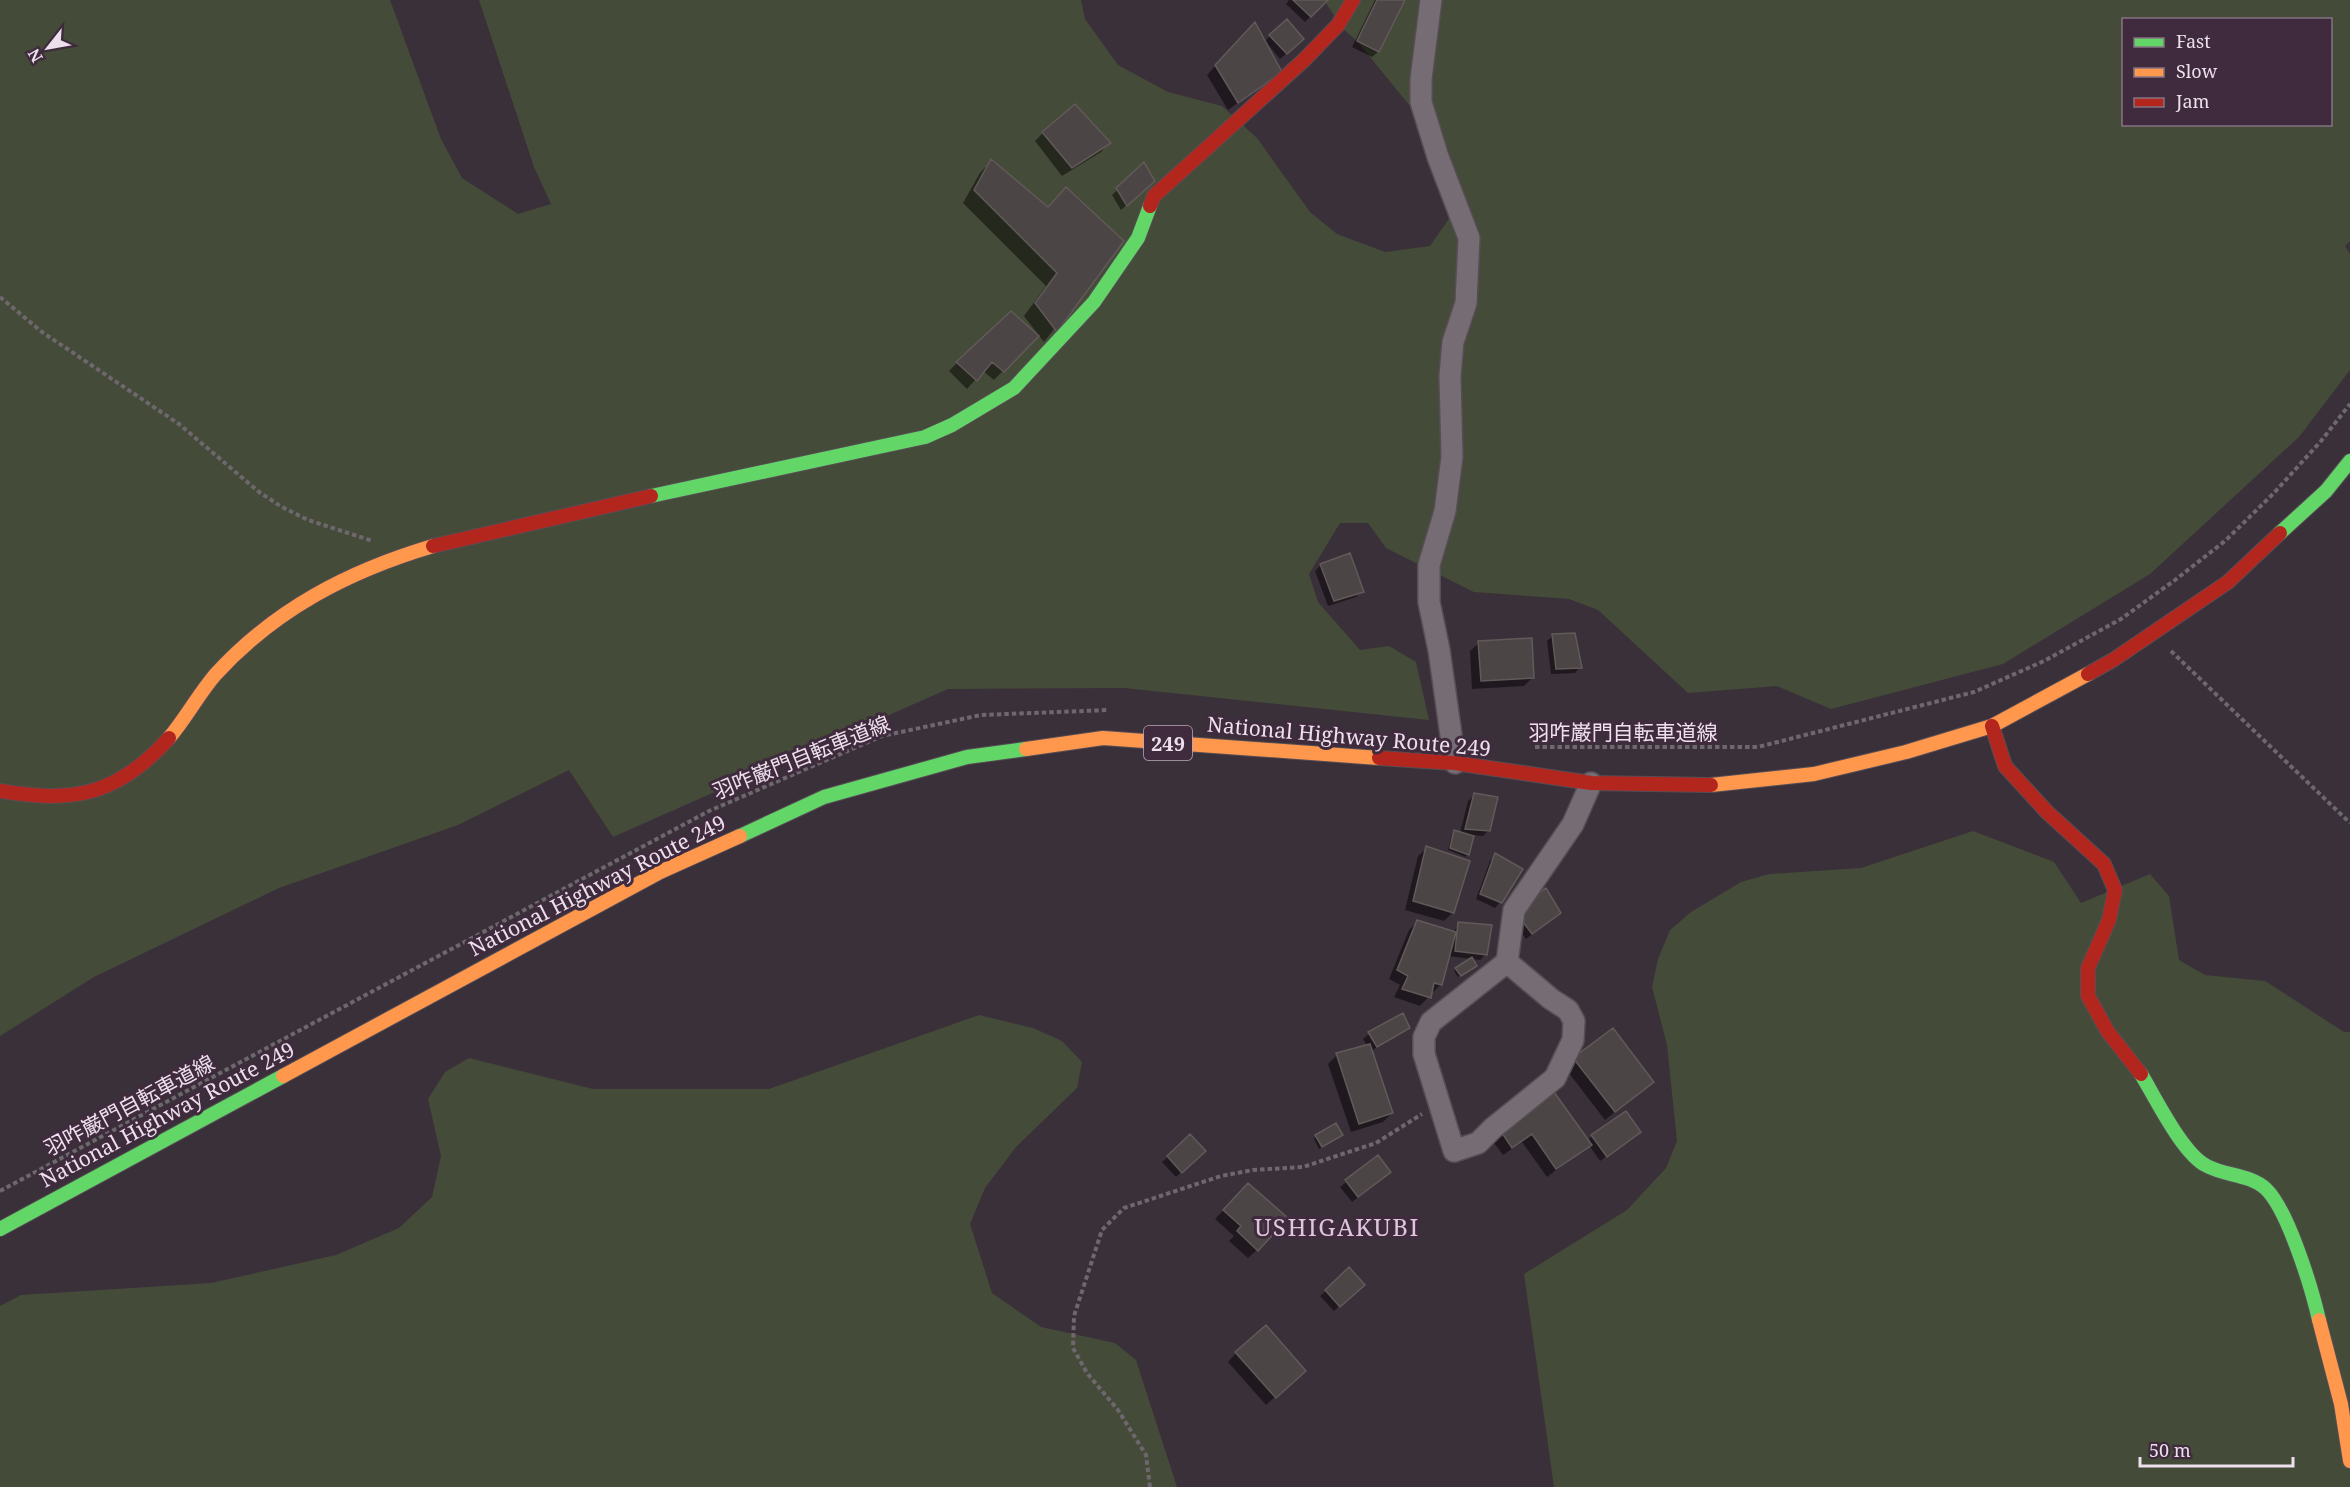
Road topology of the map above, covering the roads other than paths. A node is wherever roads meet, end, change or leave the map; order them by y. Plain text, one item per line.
1 (1353, 0) edge
2 (1431, 0) edge
3 (2350, 461) edge
4 (1992, 726) junction
5 (1455, 764) junction
6 (1591, 783) junction
7 (0, 791) edge
8 (1507, 962) junction
9 (0, 1229) edge
10 (2350, 1461) edge

1 - 7 main road
2 - 5 street
3 - 4 main road, National Highway Route 249 / 249
4 - 6 main road, National Highway Route 249 / 249
4 - 10 main road
5 - 6 main road, National Highway Route 249 / 249
5 - 9 main road, National Highway Route 249 / 249
6 - 8 street
8 - 8 street

